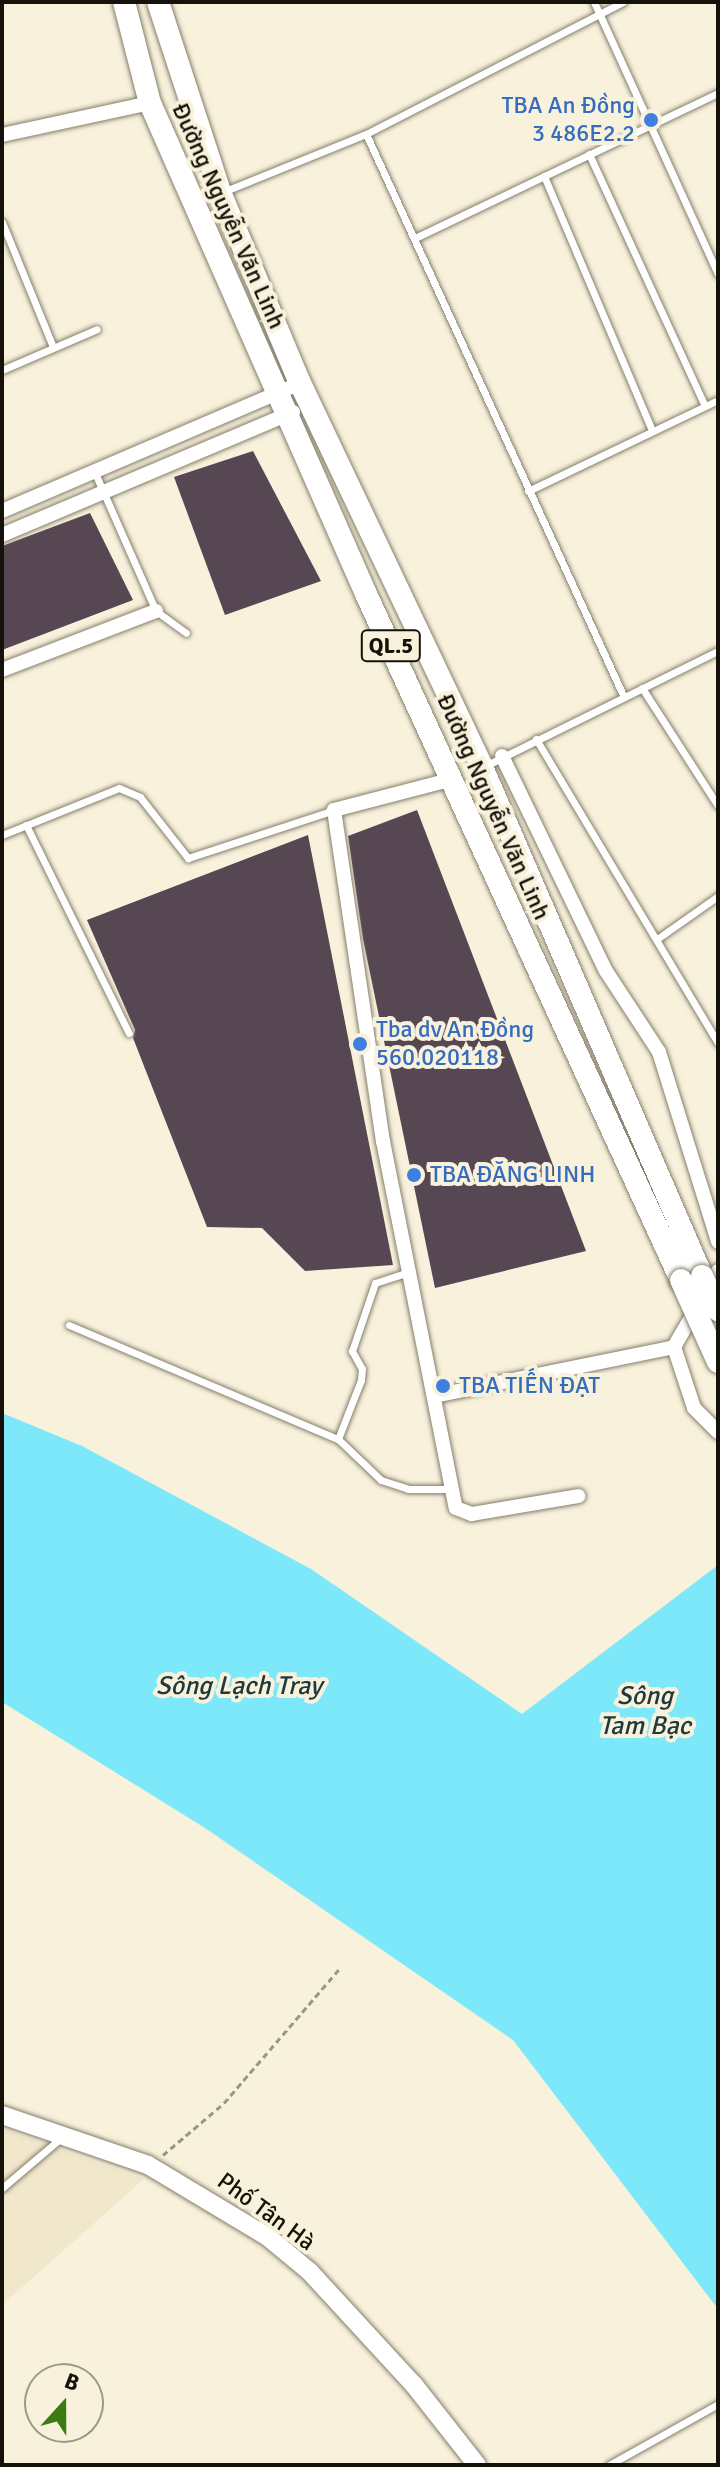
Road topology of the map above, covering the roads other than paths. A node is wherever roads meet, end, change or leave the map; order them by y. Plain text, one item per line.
1 (124, 2) edge
2 (158, 2) edge
3 (594, 2) edge
4 (623, 2) edge
5 (598, 13) junction
6 (717, 95) edge
7 (150, 103) junction
8 (651, 126) junction
9 (366, 134) junction
10 (2, 135) edge
11 (589, 154) junction
12 (544, 176) junction
13 (220, 192) junction
14 (2, 222) edge
15 (415, 238) junction
16 (718, 274) edge
17 (97, 329) dead end
18 (53, 347) junction
19 (2, 370) edge
20 (300, 383) junction
21 (278, 393) junction
22 (718, 400) edge
23 (310, 404) junction
24 (705, 406) junction
25 (287, 415) junction
26 (652, 431) junction
27 (95, 473) junction
28 (528, 491) junction
29 (105, 493) junction
30 (2, 511) edge
31 (2, 535) edge
32 (156, 611) junction
33 (186, 633) dead end
34 (718, 651) edge
35 (2, 670) edge
36 (642, 688) junction
37 (623, 695) junction
38 (536, 739) junction
39 (502, 756) junction
40 (482, 767) junction
41 (453, 779) junction
42 (718, 806) edge
43 (334, 810) junction
44 (26, 825) junction
45 (2, 835) edge
46 (718, 896) edge
47 (657, 939) junction
48 (129, 1033) dead end
49 (718, 1043) edge
50 (718, 1242) edge
51 (409, 1272) junction
52 (700, 1276) edge
53 (718, 1310) edge
54 (69, 1325) dead end
55 (674, 1347) junction
56 (718, 1362) edge
57 (434, 1396) junction
58 (718, 1432) edge
59 (338, 1439) junction
60 (452, 1489) junction
61 (578, 1496) dead end
62 (2, 2115) edge
63 (66, 2134) junction
64 (2, 2188) edge
65 (718, 2404) edge
66 (477, 2465) edge
67 (609, 2465) edge

1 - 7 highway, Đường Nguyễn Văn Linh / QL.5
2 - 13 highway, Đường Nguyễn Văn Linh / QL.5
3 - 5 lane
4 - 5 lane
5 - 8 lane
5 - 9 lane
6 - 8 lane
7 - 10 street
7 - 21 highway, Đường Nguyễn Văn Linh / QL.5
8 - 11 lane
8 - 16 lane
9 - 13 lane
9 - 15 lane
11 - 12 lane
11 - 24 lane
12 - 15 lane
12 - 26 lane
13 - 20 highway, Đường Nguyễn Văn Linh / QL.5
14 - 18 lane
15 - 28 lane
17 - 18 lane
18 - 19 lane
20 - 21 street
20 - 23 highway, Đường Nguyễn Văn Linh / QL.5
21 - 25 highway, Đường Nguyễn Văn Linh / QL.5
21 - 27 street
22 - 24 lane
23 - 25 street
23 - 40 highway, Đường Nguyễn Văn Linh / QL.5
24 - 26 lane
25 - 29 street
25 - 41 highway, Đường Nguyễn Văn Linh / QL.5
26 - 28 lane
27 - 29 lane
27 - 30 street
28 - 37 lane
29 - 31 street
29 - 32 lane
32 - 33 lane
32 - 35 street
34 - 36 lane
36 - 37 lane
36 - 42 lane
37 - 38 lane
38 - 39 lane
38 - 47 lane
39 - 40 lane
39 - 50 street
40 - 52 highway, Đường Nguyễn Văn Linh / QL.5
41 - 43 street
41 - 52 highway, Đường Nguyễn Văn Linh / QL.5
43 - 44 lane
43 - 51 street
44 - 45 lane
44 - 48 lane
46 - 47 lane
47 - 49 lane
51 - 57 street
51 - 59 lane
52 - 53 highway, Đường Nguyễn Văn Linh / QL.5, bridge
52 - 55 street
52 - 56 highway, Đường Nguyễn Văn Linh / QL.5, bridge
54 - 59 lane
55 - 57 street
55 - 58 street
57 - 60 street
59 - 60 lane
60 - 61 street
62 - 63 street, Phố Tân Hà
63 - 64 lane
63 - 66 street, Phố Tân Hà
65 - 67 lane

